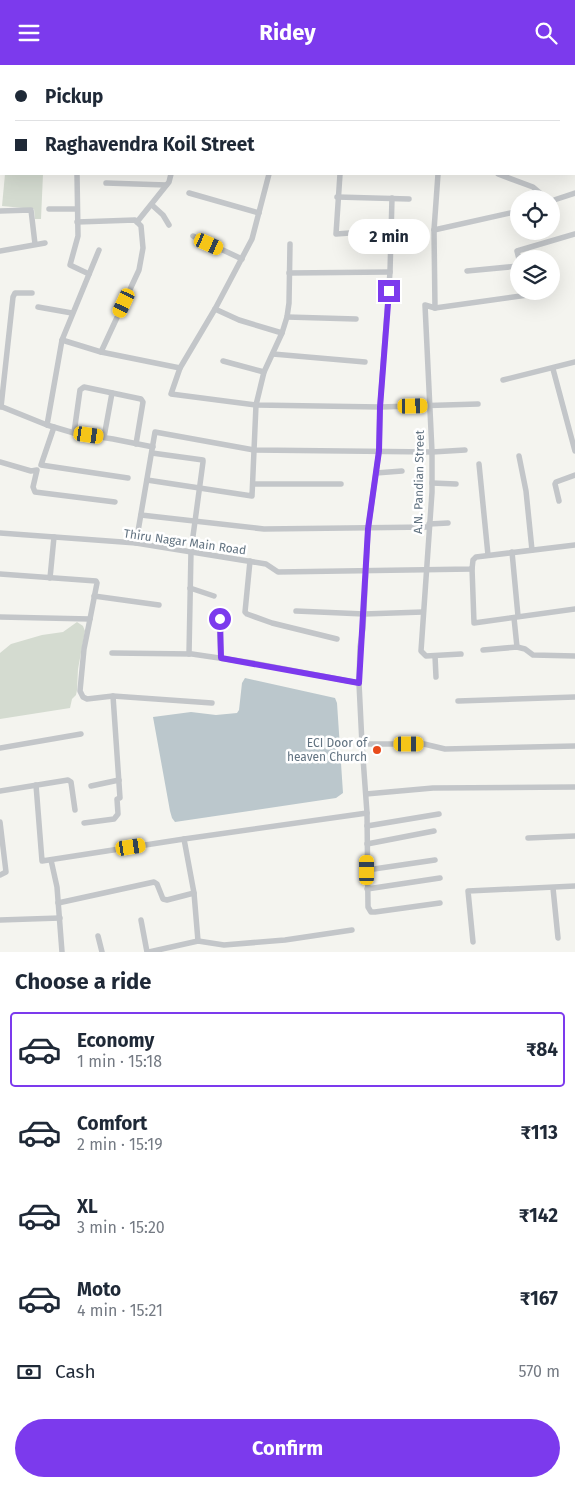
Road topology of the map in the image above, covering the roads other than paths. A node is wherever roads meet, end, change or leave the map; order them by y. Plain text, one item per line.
1 (77, 175) edge
2 (171, 175) edge
3 (269, 175) edge
4 (340, 175) edge
5 (438, 175) edge
6 (501, 175) edge
7 (106, 183) dead end
8 (166, 185) junction
9 (536, 190) edge
10 (189, 193) dead end
11 (575, 193) edge
12 (337, 197) junction
13 (392, 198) junction
14 (560, 198) edge
15 (409, 199) dead end
16 (152, 205) junction
17 (49, 209) dead end
18 (77, 209) junction
19 (0, 211) edge
20 (259, 213) junction
21 (510, 213) edge
22 (77, 222) junction
23 (137, 222) junction
24 (169, 225) dead end
25 (391, 230) junction
26 (434, 230) junction
27 (575, 234) edge
28 (193, 236) dead end
29 (45, 243) dead end
30 (35, 244) junction
31 (290, 244) dead end
32 (99, 250) dead end
33 (520, 250) edge
34 (0, 251) edge
35 (242, 259) junction
36 (510, 267) edge
37 (467, 271) dead end
38 (390, 272) junction
39 (290, 273) junction
40 (89, 274) junction
41 (32, 293) dead end
42 (510, 298) edge
43 (38, 307) dead end
44 (435, 308) junction
45 (214, 309) junction
46 (72, 313) junction
47 (287, 317) junction
48 (356, 319) dead end
49 (282, 333) junction
50 (62, 340) junction
51 (101, 352) junction
52 (273, 354) junction
53 (222, 361) dead end
54 (365, 362) dead end
55 (575, 362) edge
56 (180, 368) junction
57 (553, 369) junction
58 (264, 372) junction
59 (503, 380) dead end
60 (112, 393) junction
61 (256, 405) junction
62 (430, 405) junction
63 (478, 405) dead end
64 (1, 407) edge
65 (380, 407) junction
66 (47, 425) junction
67 (54, 427) junction
68 (74, 433) junction
69 (104, 437) junction
70 (136, 444) junction
71 (153, 450) junction
72 (254, 450) junction
73 (465, 450) dead end
74 (379, 451) junction
75 (575, 451) edge
76 (432, 452) junction
77 (520, 456) dead end
78 (0, 462) edge
79 (479, 464) dead end
80 (402, 471) dead end
81 (376, 473) junction
82 (575, 475) edge
83 (128, 479) dead end
84 (147, 480) junction
85 (432, 483) junction
86 (254, 484) junction
87 (340, 484) dead end
88 (456, 485) dead end
89 (199, 487) junction
90 (559, 501) dead end
91 (115, 502) dead end
92 (141, 515) junction
93 (195, 521) junction
94 (448, 523) dead end
95 (429, 525) junction
96 (368, 529) junction
97 (0, 533) edge
98 (54, 537) junction
99 (136, 543) junction
100 (575, 545) edge
101 (532, 550) junction
102 (191, 551) junction
103 (512, 552) junction
104 (488, 555) junction
105 (250, 561) junction
106 (472, 566) junction
107 (427, 570) junction
108 (365, 571) junction
109 (0, 574) edge
110 (50, 578) junction
111 (190, 588) junction
112 (94, 596) junction
113 (214, 596) dead end
114 (159, 605) dead end
115 (575, 609) edge
116 (296, 611) dead end
117 (423, 613) junction
118 (364, 614) junction
119 (0, 617) edge
120 (516, 617) junction
121 (90, 619) junction
122 (220, 619) dead end
123 (337, 639) dead end
124 (517, 647) junction
125 (483, 650) dead end
126 (112, 653) dead end
127 (190, 654) junction
128 (461, 654) dead end
129 (435, 656) junction
130 (575, 656) edge
131 (221, 658) junction
132 (436, 677) dead end
133 (359, 683) junction
134 (113, 696) junction
135 (575, 697) edge
136 (458, 701) dead end
137 (212, 703) dead end
138 (81, 734) dead end
139 (362, 744) junction
140 (575, 745) edge
141 (0, 748) edge
142 (118, 780) junction
143 (36, 785) junction
144 (91, 786) dead end
145 (575, 787) edge
146 (0, 791) edge
147 (366, 794) junction
148 (75, 810) dead end
149 (367, 813) junction
150 (439, 814) dead end
151 (0, 822) edge
152 (84, 823) dead end
153 (366, 826) junction
154 (434, 831) dead end
155 (575, 836) edge
156 (528, 838) dead end
157 (184, 839) junction
158 (1, 840) edge
159 (367, 844) junction
160 (51, 860) junction
161 (435, 860) dead end
162 (367, 870) junction
163 (0, 875) edge
164 (440, 878) dead end
165 (575, 886) edge
166 (553, 888) junction
167 (367, 889) junction
168 (194, 893) junction
169 (58, 903) junction
170 (440, 903) dead end
171 (60, 917) junction
172 (0, 920) edge
173 (141, 920) dead end
174 (352, 930) dead end
175 (98, 936) dead end
176 (558, 938) dead end
177 (198, 941) junction
178 (473, 942) dead end
179 (224, 945) junction
180 (62, 952) edge
181 (102, 952) edge
182 (148, 952) edge
183 (226, 952) edge

1 - 18 street
2 - 8 street
3 - 20 street
4 - 12 street
5 - 26 street
6 - 9 street
7 - 8 street
8 - 16 street
10 - 20 street
11 - 14 street
12 - 13 street
12 - 25 street
13 - 15 street
13 - 25 street
16 - 23 street
16 - 24 street
17 - 18 street
18 - 22 street
19 - 30 street
20 - 35 street
21 - 26 street
22 - 23 street
22 - 40 street
23 - 51 street
25 - 38 street
26 - 44 street
27 - 33 street
28 - 35 street
29 - 30 street
30 - 34 street
31 - 39 street
32 - 40 street
35 - 45 street
36 - 37 street
38 - 39 street
38 - 65 street
39 - 47 street
40 - 46 street
41 - 64 street
42 - 44 street
43 - 46 street
44 - 62 street, A.N. Pandian Street
45 - 49 street
45 - 56 street
46 - 50 street
47 - 48 street
47 - 49 street
49 - 52 street
50 - 51 street
50 - 66 street
51 - 56 street
52 - 54 street
52 - 58 street
53 - 58 street
55 - 57 street
56 - 61 street
57 - 59 street
57 - 75 street
58 - 61 street
60 - 68 street
60 - 69 street
60 - 70 street
61 - 65 street
61 - 72 street
62 - 63 street
62 - 65 street
62 - 76 street, A.N. Pandian Street
64 - 66 street
65 - 74 street
66 - 67 street
67 - 68 street
67 - 83 street
68 - 69 street
69 - 70 street
70 - 71 street
71 - 72 street
71 - 84 street
71 - 89 street
72 - 74 street
72 - 86 street
73 - 76 street
74 - 76 street
74 - 81 street
76 - 85 street, A.N. Pandian Street
77 - 101 street
78 - 91 street
79 - 104 street
80 - 81 street
81 - 96 street
82 - 90 street
84 - 89 street
84 - 92 street
85 - 88 street
85 - 95 street, A.N. Pandian Street
86 - 87 street
86 - 89 street
89 - 93 street
92 - 93 street
92 - 99 street
93 - 96 street
93 - 102 street
94 - 95 street
95 - 96 street
95 - 107 street, A.N. Pandian Street
96 - 108 street
97 - 98 street, Thiru Nagar Main Road
98 - 99 street, Thiru Nagar Main Road
98 - 110 street
99 - 102 street, Thiru Nagar Main Road
100 - 101 street
101 - 103 street
102 - 105 street, Thiru Nagar Main Road
102 - 111 street
103 - 104 street
103 - 120 street
104 - 106 street
105 - 108 street, Thiru Nagar Main Road
105 - 123 street
106 - 107 street, Thiru Nagar Main Road
106 - 120 street
107 - 108 street, Thiru Nagar Main Road
107 - 117 street, A.N. Pandian Street
108 - 118 street
109 - 110 street
110 - 112 street
111 - 113 street
111 - 127 street
112 - 114 street
112 - 121 street
115 - 120 street
116 - 118 street
117 - 118 street
117 - 129 street, A.N. Pandian Street
118 - 133 street
119 - 121 street
120 - 124 street
121 - 134 street
122 - 131 street
124 - 125 street
124 - 130 street
126 - 127 street
127 - 131 street
128 - 129 street
129 - 132 street
131 - 133 street
133 - 139 street
134 - 137 street
134 - 142 street
135 - 136 street
138 - 141 street
139 - 140 street
139 - 147 street
142 - 144 street
142 - 152 street
143 - 146 street
143 - 148 street
143 - 160 street
145 - 147 street
147 - 149 street
149 - 153 street
149 - 157 street
150 - 153 street
151 - 158 street
153 - 159 street
154 - 159 street
155 - 156 street
157 - 160 street
157 - 168 street
158 - 163 street
159 - 162 street
160 - 169 street
161 - 162 street
162 - 167 street
164 - 167 street
165 - 166 street
166 - 176 street
166 - 178 street
167 - 170 street
168 - 169 street
168 - 177 street
169 - 171 street
171 - 172 street
171 - 180 street
173 - 182 street
174 - 179 street
175 - 181 street
177 - 179 street
177 - 182 street
179 - 183 street

